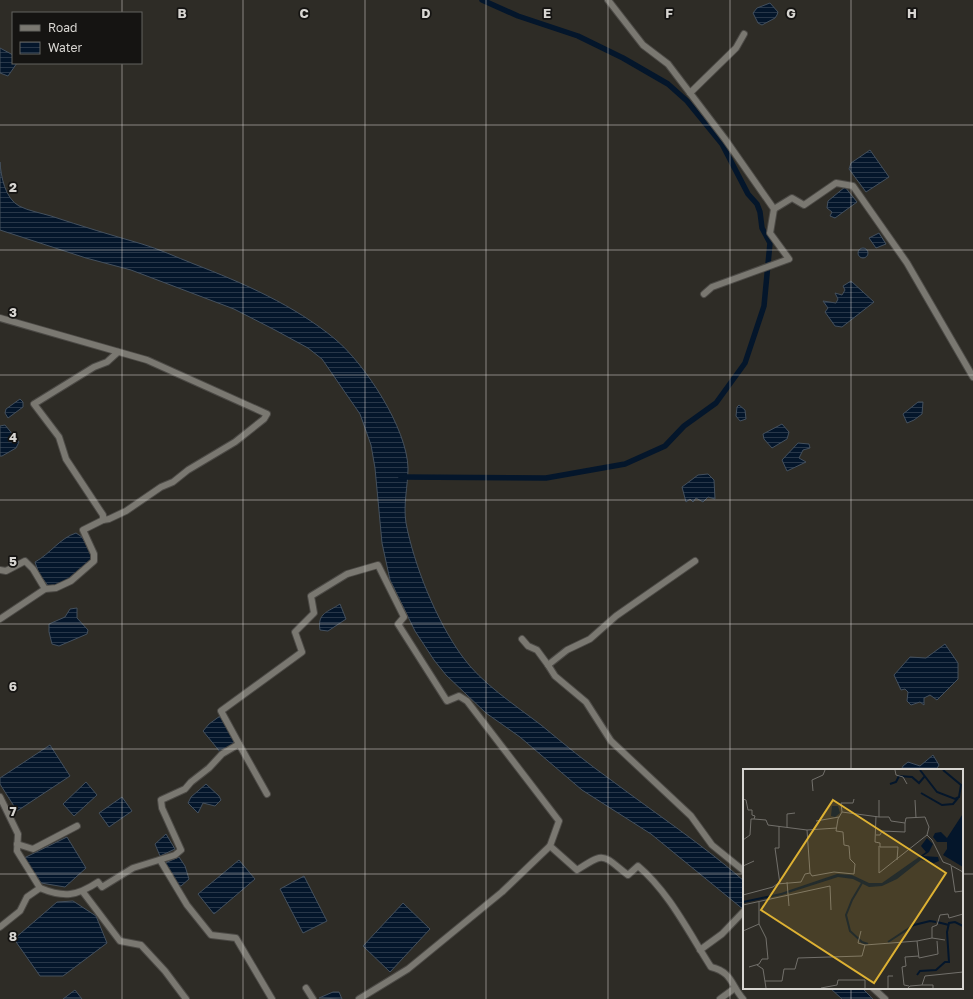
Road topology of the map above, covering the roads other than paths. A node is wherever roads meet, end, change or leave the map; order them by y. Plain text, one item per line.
1 (608, 0) edge
2 (744, 34) dead end
3 (690, 93) junction
4 (774, 209) junction
5 (704, 294) dead end
6 (0, 318) edge
7 (118, 352) junction
8 (973, 377) edge
9 (103, 520) junction
10 (695, 561) dead end
11 (0, 570) edge
12 (45, 589) junction
13 (0, 619) edge
14 (522, 639) dead end
15 (548, 665) junction
16 (239, 744) junction
17 (267, 794) dead end
18 (0, 797) edge
19 (77, 826) dead end
20 (17, 844) junction
21 (550, 846) junction
22 (160, 860) junction
23 (743, 870) edge
24 (40, 888) junction
25 (83, 892) junction
26 (743, 912) edge
27 (0, 927) edge
28 (700, 950) junction
29 (306, 988) dead end
30 (735, 988) junction
31 (874, 989) edge
32 (186, 999) edge
33 (272, 999) edge
34 (313, 999) edge
35 (358, 999) edge
36 (720, 999) edge
37 (744, 999) edge
38 (885, 999) edge

1 - 3 street
2 - 3 street
3 - 4 street
4 - 5 street
4 - 8 street
6 - 7 street
7 - 9 street
7 - 9 street
9 - 12 street
10 - 15 street
11 - 12 street
12 - 13 street
14 - 15 street
15 - 23 street
16 - 17 street
16 - 21 street
16 - 22 street
18 - 20 street
19 - 20 street
20 - 24 street
21 - 28 street
21 - 35 street
22 - 25 street
22 - 33 street
24 - 25 street
24 - 27 street
25 - 32 street
26 - 28 street
28 - 30 street
29 - 34 street
30 - 36 street
30 - 37 street
31 - 38 street

